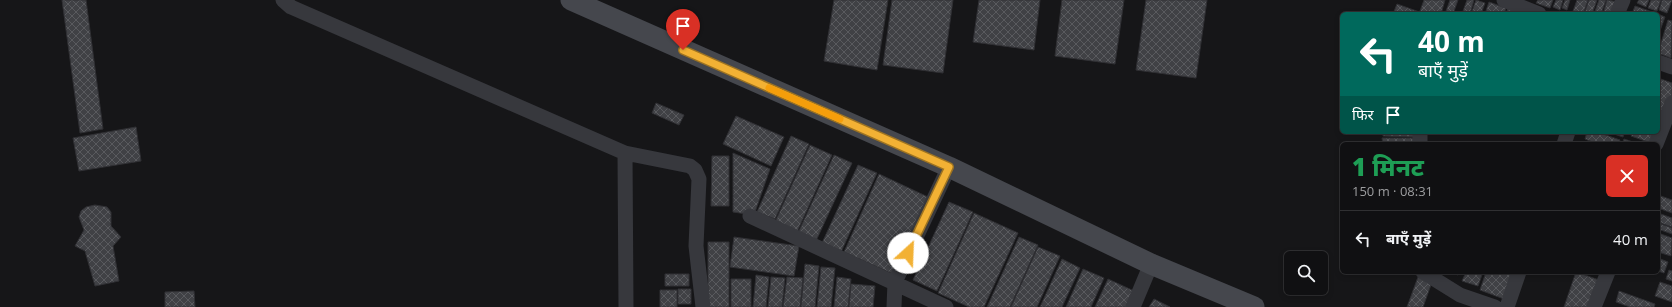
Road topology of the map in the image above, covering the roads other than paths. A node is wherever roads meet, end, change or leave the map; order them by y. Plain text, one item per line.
1 (283, 0) edge
2 (571, 0) edge
3 (1504, 0) edge
4 (1622, 0) edge
5 (1534, 12) edge
6 (1618, 12) edge
7 (1660, 63) edge
8 (1672, 67) edge
9 (1672, 103) edge
10 (1660, 134) edge
11 (625, 153) junction
12 (949, 167) junction
13 (750, 216) dead end
14 (1151, 264) junction
15 (1426, 274) edge
16 (1518, 274) edge
17 (1607, 274) edge
18 (895, 282) junction
19 (626, 307) edge
20 (703, 307) edge
21 (894, 307) edge
22 (946, 307) edge
23 (1133, 307) edge
24 (1254, 307) edge
25 (1495, 307) edge
26 (1507, 307) edge
27 (1594, 307) edge

1 - 11 street
2 - 12 street
3 - 5 street
4 - 6 street
7 - 8 street
9 - 10 street
11 - 19 street
11 - 20 street
12 - 14 street
12 - 18 street
13 - 18 street
14 - 23 street
14 - 24 street
15 - 25 street
16 - 26 street
17 - 27 street
18 - 21 street
18 - 22 street

